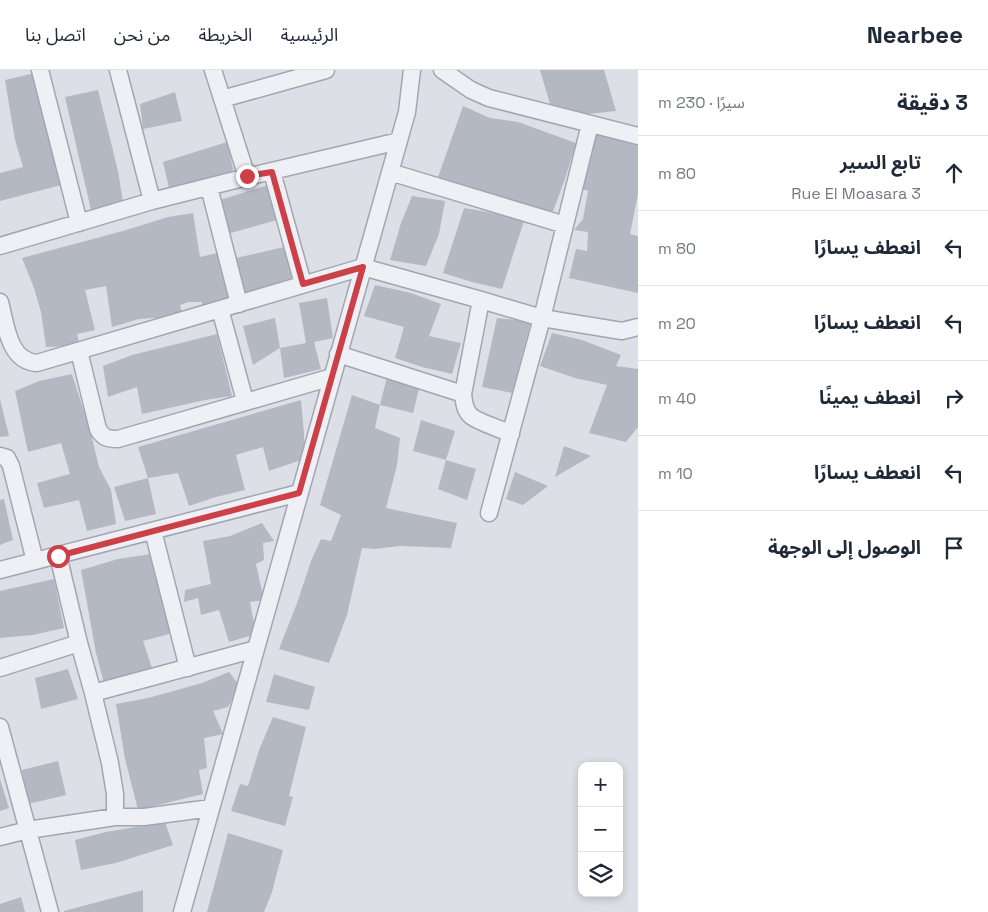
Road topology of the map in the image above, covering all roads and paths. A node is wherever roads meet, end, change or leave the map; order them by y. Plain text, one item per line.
1 (40, 70) edge
2 (118, 70) edge
3 (214, 70) edge
4 (326, 70) edge
5 (442, 70) edge
6 (417, 71) edge
7 (222, 99) junction
8 (590, 124) junction
9 (638, 136) edge
10 (399, 141) junction
11 (272, 172) junction
12 (390, 172) junction
13 (247, 176) junction
14 (209, 187) junction
15 (152, 202) junction
16 (79, 223) junction
17 (565, 225) junction
18 (0, 246) edge
19 (363, 267) junction
20 (303, 284) junction
21 (481, 300) junction
22 (0, 302) edge
23 (239, 304) junction
24 (220, 309) junction
25 (542, 318) junction
26 (638, 328) edge
27 (79, 351) junction
28 (338, 354) junction
29 (332, 377) junction
30 (463, 394) junction
31 (245, 401) junction
32 (510, 434) junction
33 (0, 456) edge
34 (299, 493) junction
35 (489, 513) dead end
36 (153, 531) junction
37 (58, 556) junction
38 (35, 561) junction
39 (0, 570) edge
40 (79, 643) junction
41 (256, 650) junction
42 (0, 668) edge
43 (188, 668) junction
44 (94, 693) junction
45 (0, 728) edge
46 (211, 808) junction
47 (115, 816) junction
48 (28, 830) junction
49 (0, 837) edge
50 (50, 912) edge
51 (182, 912) edge

1 - 16 street
2 - 15 street
3 - 7 street
4 - 7 street
5 - 8 street
6 - 10 street
7 - 13 street
8 - 9 street
8 - 17 street
10 - 11 street
10 - 12 street
11 - 13 street
11 - 20 street
12 - 17 street
12 - 19 street
13 - 14 street
14 - 15 street
14 - 23 street
15 - 16 street
16 - 18 street
17 - 25 street
19 - 20 street
19 - 21 street
19 - 28 street
20 - 23 street
21 - 25 street
21 - 30 street
22 - 27 street
23 - 24 street
24 - 27 street
24 - 31 street
25 - 26 street
25 - 32 street
27 - 31 street
28 - 29 street
28 - 30 street
29 - 31 street
29 - 34 street
30 - 32 street
32 - 35 street
33 - 38 street
34 - 36 street
34 - 41 street
36 - 37 street
36 - 43 street
37 - 38 street
37 - 40 street
38 - 39 street
40 - 42 street
40 - 44 street
41 - 43 street
41 - 46 street
43 - 44 street
44 - 47 street
45 - 48 street
46 - 47 street
46 - 51 street
47 - 48 street
48 - 49 street
48 - 50 street

